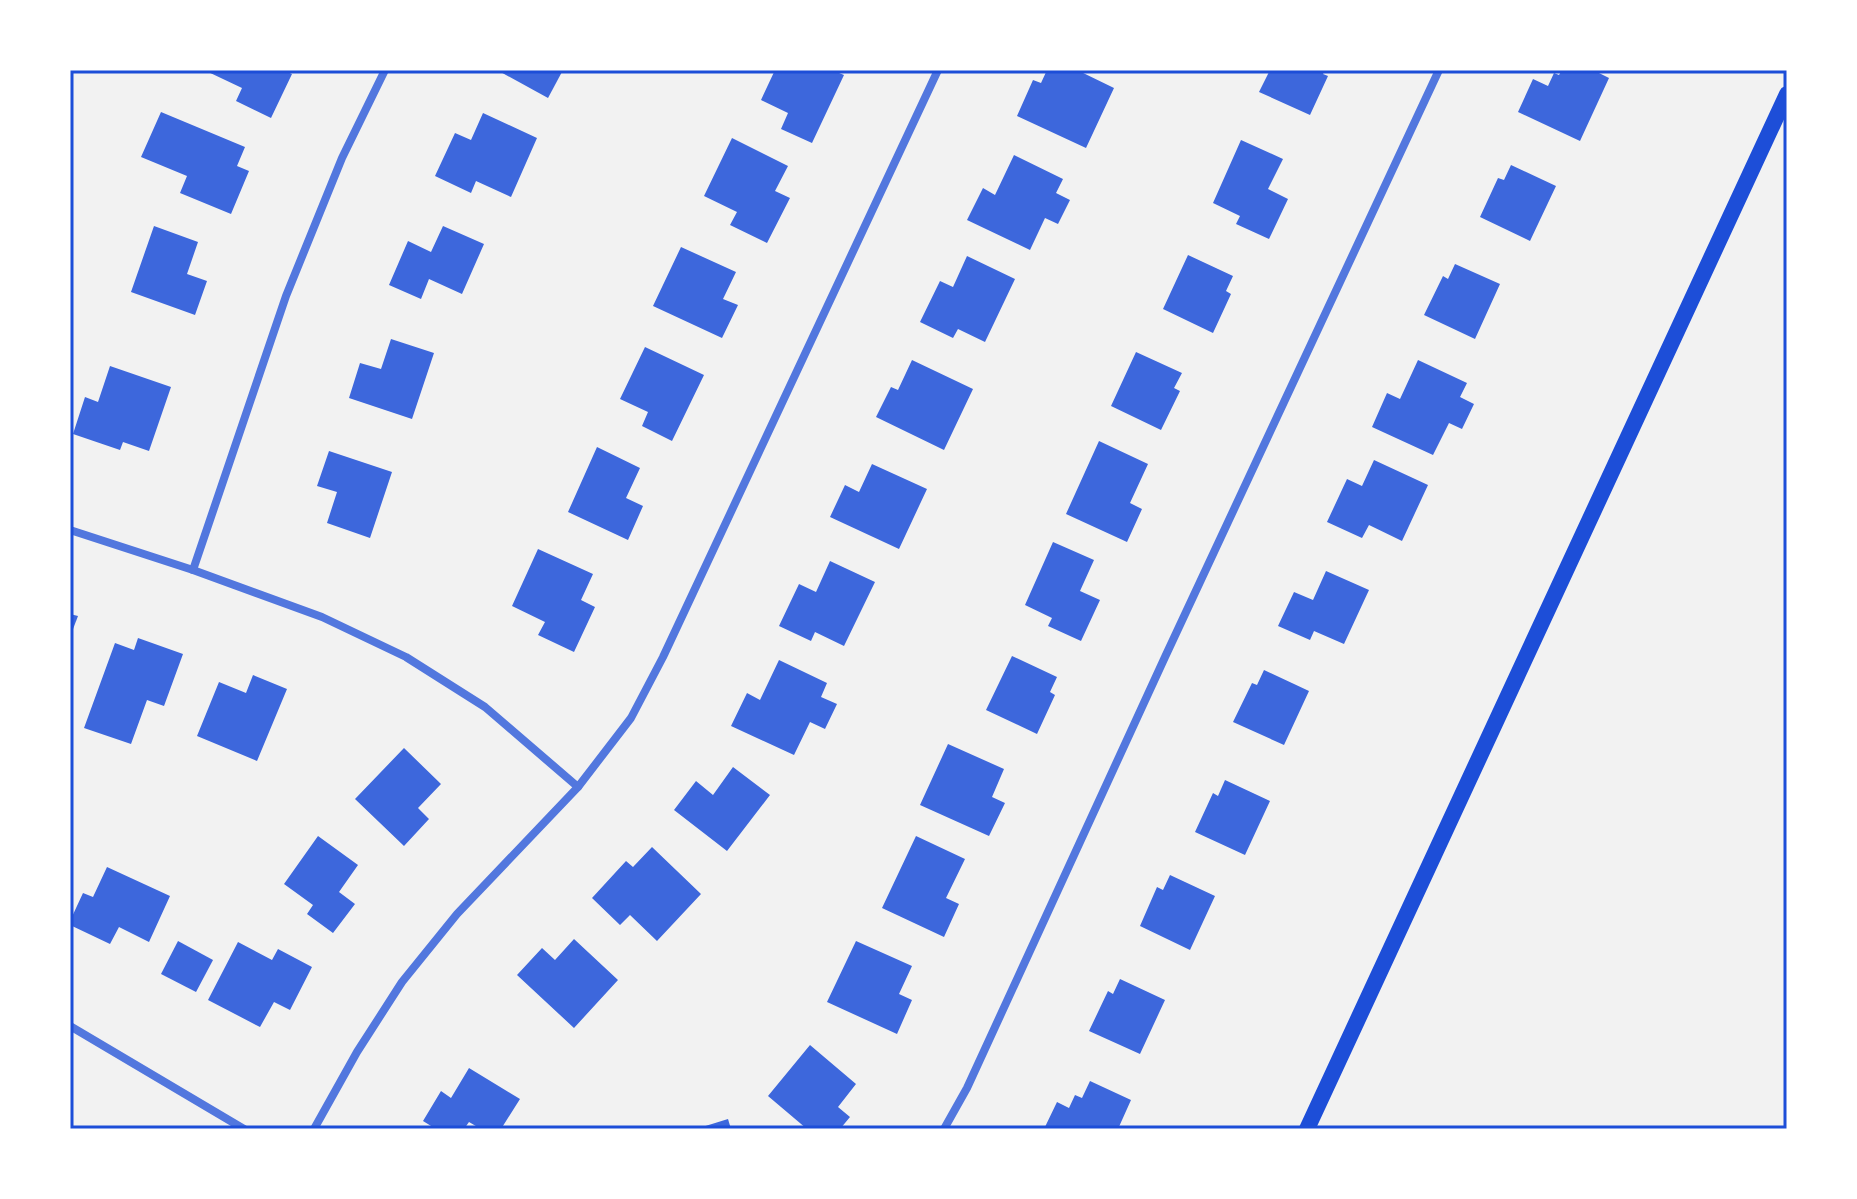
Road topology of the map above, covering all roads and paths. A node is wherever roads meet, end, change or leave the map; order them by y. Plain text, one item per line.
1 (385, 70) edge
2 (938, 70) edge
3 (1439, 70) edge
4 (1787, 94) edge
5 (70, 530) edge
6 (193, 570) junction
7 (578, 787) junction
8 (70, 1026) edge
9 (244, 1129) edge
10 (314, 1129) edge
11 (944, 1129) edge
12 (1307, 1129) edge

1 - 6 street
2 - 7 street
3 - 11 street
4 - 12 main road
5 - 6 street
6 - 7 street
7 - 10 street
8 - 9 street

